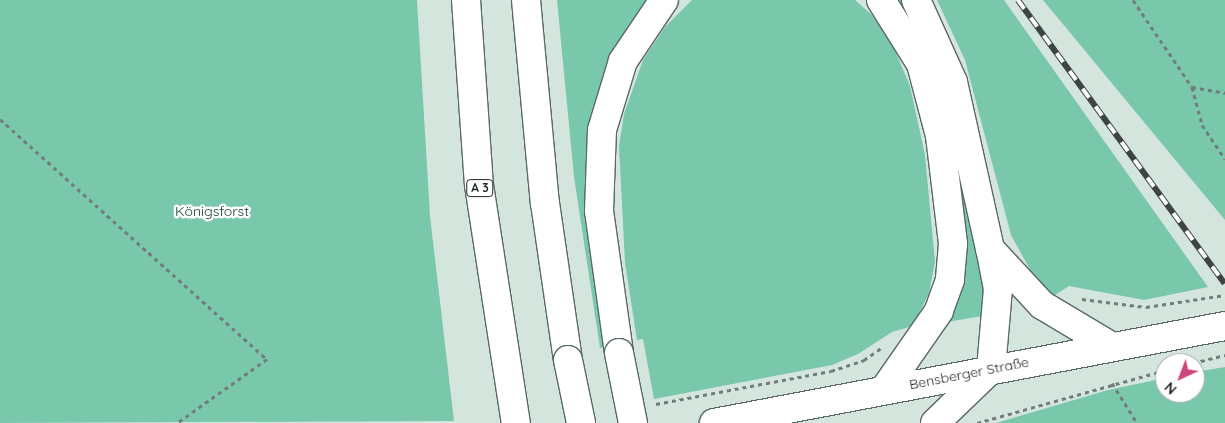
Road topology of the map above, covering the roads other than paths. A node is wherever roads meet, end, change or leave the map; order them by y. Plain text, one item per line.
1 (466, 0) edge
2 (526, 0) edge
3 (664, 0) edge
4 (881, 0) edge
5 (916, 0) edge
6 (990, 249) junction
7 (1217, 327) edge
8 (1109, 345) junction
9 (991, 369) junction
10 (884, 390) junction
11 (642, 414) edge
12 (516, 423) edge
13 (581, 423) edge
14 (714, 423) edge
15 (935, 423) edge

1 - 12 main road, A 3
2 - 13 main road, bridge
3 - 11 main road, bridge
4 - 10 main road
5 - 6 main road
6 - 8 main road
6 - 9 main road
7 - 8 main road, Bensberger Straße
8 - 9 main road, Bensberger Straße
9 - 10 main road, Bensberger Straße
9 - 15 main road
10 - 14 main road, Bensberger Straße

